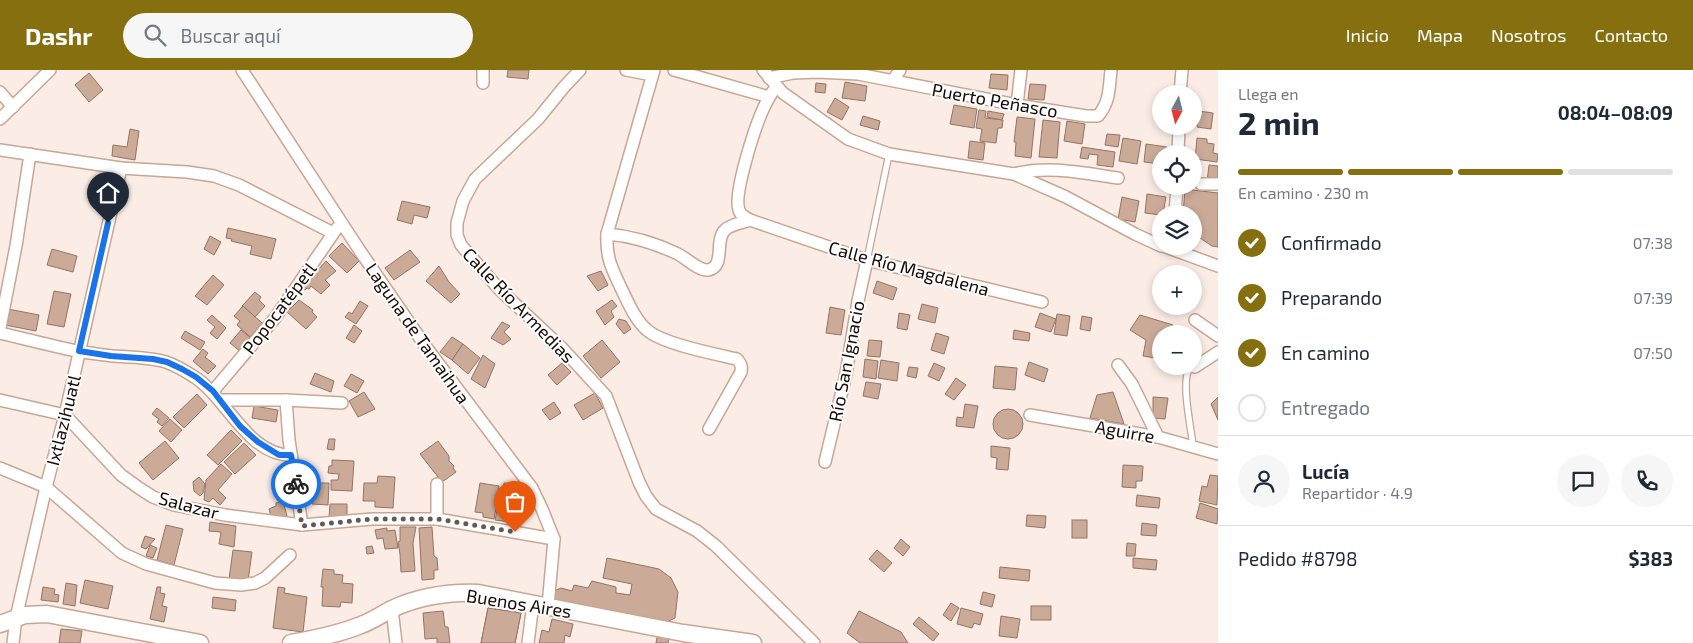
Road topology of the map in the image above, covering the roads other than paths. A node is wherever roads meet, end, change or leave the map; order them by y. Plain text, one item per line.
1 (50, 70) edge
2 (242, 70) edge
3 (483, 70) edge
4 (580, 70) edge
5 (626, 70) edge
6 (674, 70) edge
7 (900, 70) edge
8 (1021, 70) edge
9 (1111, 70) edge
10 (1182, 70) edge
11 (653, 73) edge
12 (892, 80) junction
13 (483, 83) dead end
14 (769, 83) edge
15 (1181, 85) edge
16 (0, 92) edge
17 (1017, 105) junction
18 (13, 107) junction
19 (0, 118) edge
20 (0, 150) edge
21 (30, 154) junction
22 (889, 154) junction
23 (121, 168) junction
24 (1014, 174) junction
25 (1118, 178) dead end
26 (1202, 184) edge
27 (1218, 184) edge
28 (750, 220) junction
29 (342, 221) junction
30 (333, 233) junction
31 (607, 234) junction
32 (1152, 241) edge
33 (1188, 255) edge
34 (867, 260) junction
35 (1218, 266) edge
36 (1042, 302) dead end
37 (1195, 320) dead end
38 (0, 328) edge
39 (0, 333) edge
40 (1218, 336) edge
41 (79, 351) junction
42 (1218, 352) edge
43 (1202, 362) edge
44 (1118, 365) dead end
45 (1186, 375) edge
46 (216, 396) junction
47 (0, 400) edge
48 (286, 400) junction
49 (342, 403) dead end
50 (64, 415) junction
51 (1030, 415) dead end
52 (709, 429) dead end
53 (1158, 437) junction
54 (1193, 446) junction
55 (1218, 454) edge
56 (291, 455) junction
57 (825, 462) dead end
58 (0, 468) edge
59 (437, 484) dead end
60 (46, 487) junction
61 (437, 519) junction
62 (302, 526) junction
63 (554, 539) junction
64 (290, 556) dead end
65 (540, 605) junction
66 (392, 609) junction
67 (16, 618) junction
68 (0, 624) edge
69 (13, 643) edge
70 (200, 643) edge
71 (290, 643) edge
72 (396, 643) edge
73 (528, 643) edge
74 (753, 643) edge
75 (814, 643) edge

1 - 18 street
2 - 29 street, Laguna de Tamaihua
3 - 13 street
4 - 75 street, Calle Río Armedias
5 - 11 street
6 - 14 street
7 - 12 street
8 - 17 street
9 - 17 street, Puerto Peñasco
10 - 15 street
11 - 31 street
12 - 14 street, Puerto Peñasco
12 - 17 street, Puerto Peñasco
14 - 22 street
14 - 28 street
16 - 18 street
18 - 19 street
20 - 21 street
21 - 23 street
21 - 38 street
22 - 24 street
22 - 34 lane
23 - 30 street
23 - 41 street, Ixtlazihuatl
24 - 25 street
24 - 32 street
26 - 27 street
28 - 31 street
28 - 34 street, Calle Río Magdalena
29 - 30 street, Popocatépetl
29 - 63 street, Laguna de Tamaihua
30 - 46 street, Popocatépetl
31 - 52 street
33 - 35 street
34 - 36 street, Calle Río Magdalena
34 - 57 street, Río San Ignacio
37 - 40 street
39 - 41 street
41 - 46 street
41 - 50 street, Ixtlazihuatl
42 - 43 street
44 - 53 street
45 - 54 lane
46 - 48 street
46 - 56 street
47 - 50 street
48 - 49 street
48 - 56 street
50 - 60 street, Ixtlazihuatl
50 - 62 street, Salazar
51 - 53 street, Aguirre
53 - 54 street, Aguirre
54 - 55 street, Aguirre
56 - 62 street
58 - 60 street
59 - 61 street
60 - 64 street
60 - 67 street, Ixtlazihuatl
61 - 62 street, Salazar
61 - 63 street, Salazar
63 - 65 street, Laguna de Tamaihua
65 - 66 street, Buenos Aires
65 - 73 street, Laguna de Tamaihua
65 - 74 street, Buenos Aires
66 - 71 street, Buenos Aires
66 - 72 street
67 - 68 street
67 - 69 street, Ixtlazihuatl
67 - 70 street

